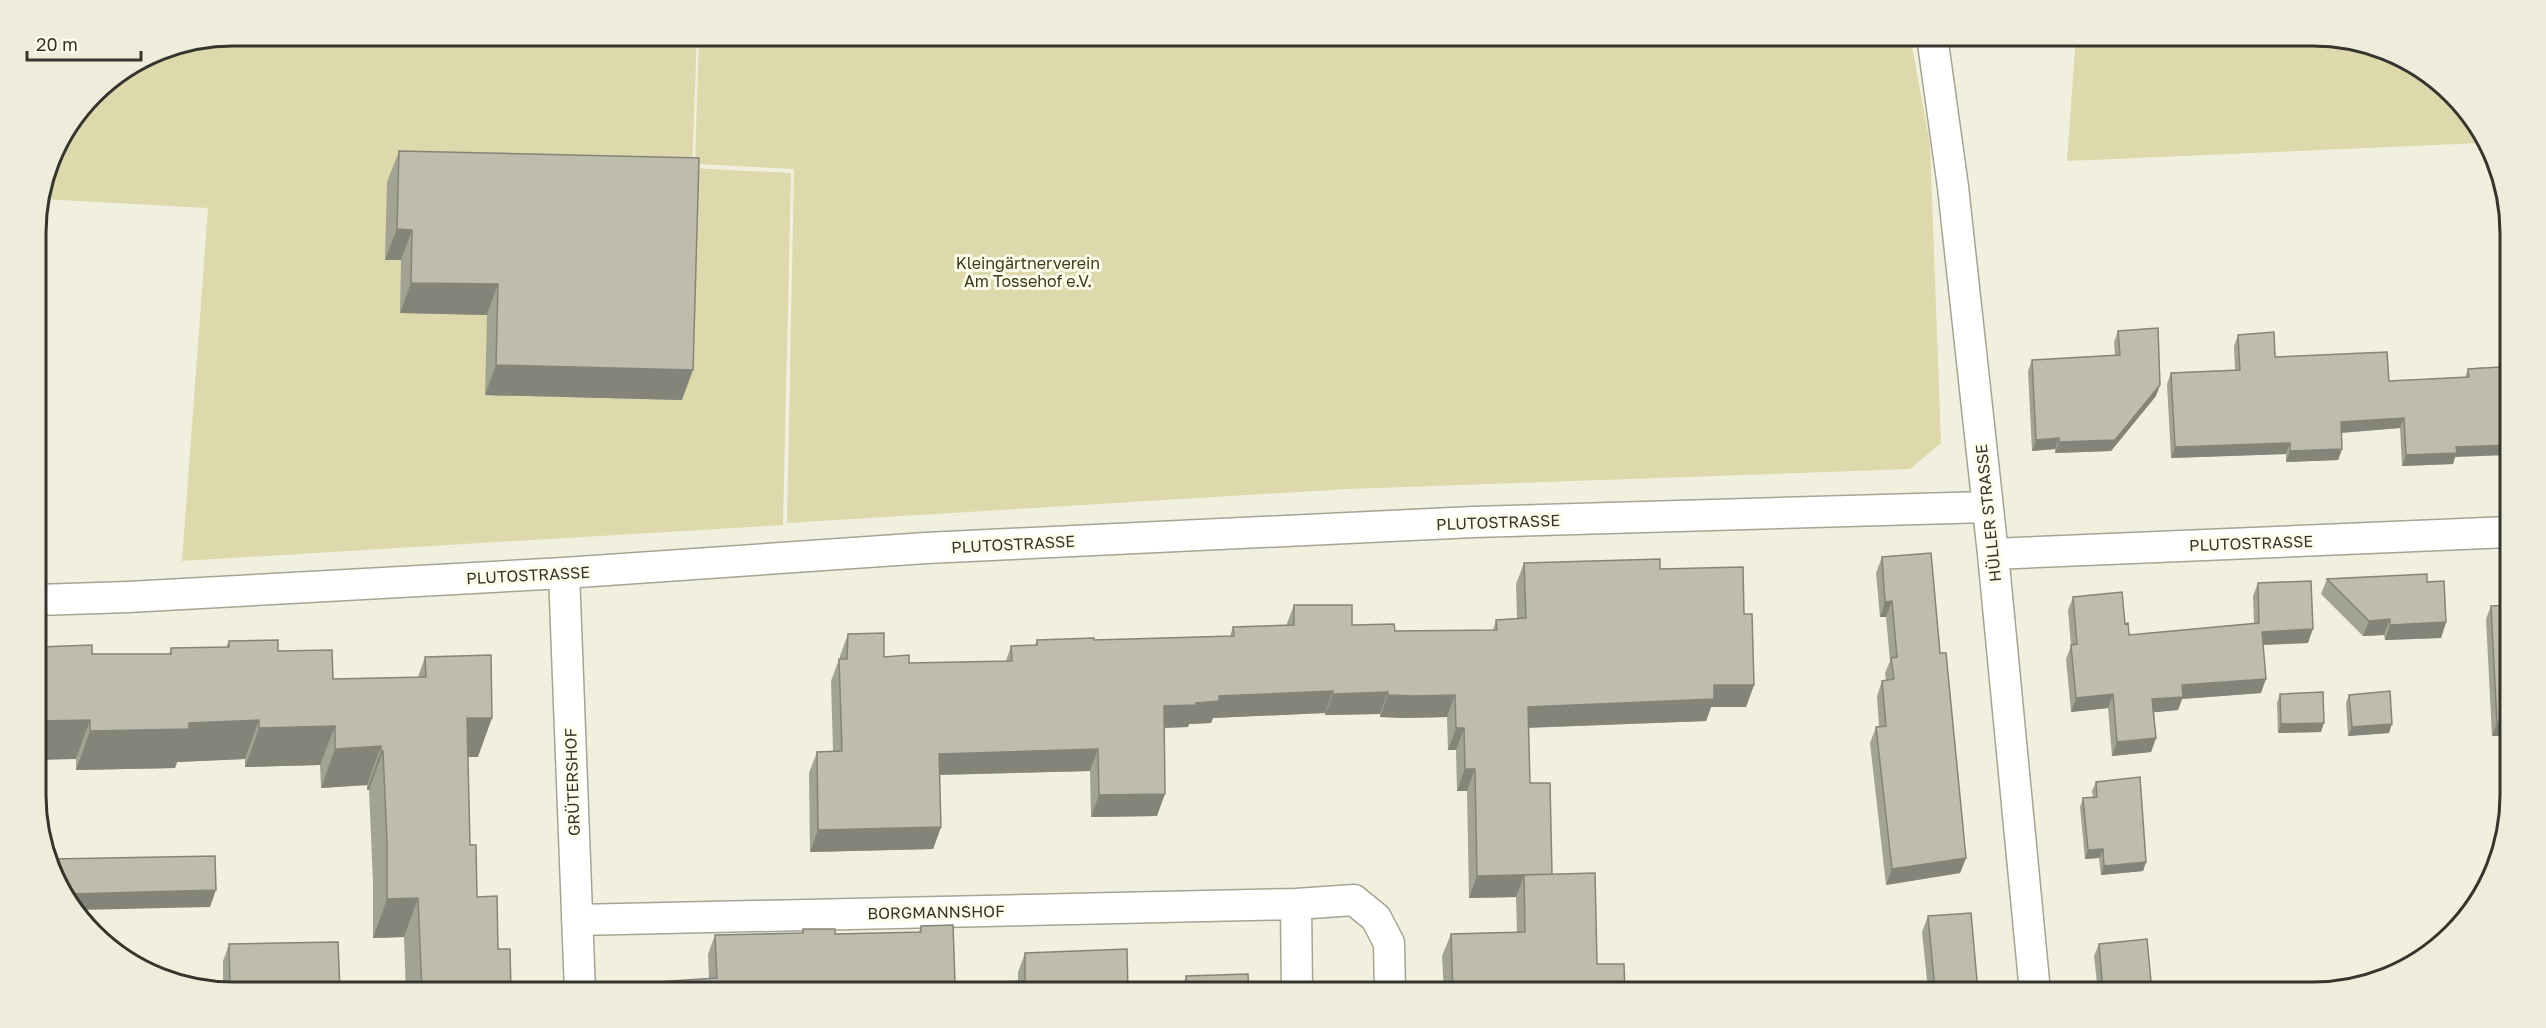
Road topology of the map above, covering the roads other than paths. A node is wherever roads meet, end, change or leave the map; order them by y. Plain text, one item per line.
1 (1933, 46) edge
2 (1988, 507) junction
3 (2500, 532) edge
4 (1994, 554) junction
5 (564, 573) junction
6 (46, 600) edge
7 (1296, 904) junction
8 (577, 920) junction
9 (1298, 981) edge
10 (1390, 981) edge
11 (2035, 981) edge
12 (580, 982) edge

1 - 2 street, HÜLLER STRASSE
2 - 4 street, HÜLLER STRASSE
2 - 5 street, PLUTOSTRASSE
3 - 4 street, PLUTOSTRASSE
4 - 11 street, HÜLLER STRASSE
5 - 6 street, PLUTOSTRASSE
5 - 8 street, GRÜTERSHOF
7 - 8 street, BORGMANNSHOF
7 - 9 street
7 - 10 street, BORGMANNSHOF
8 - 12 street, GRÜTERSHOF

